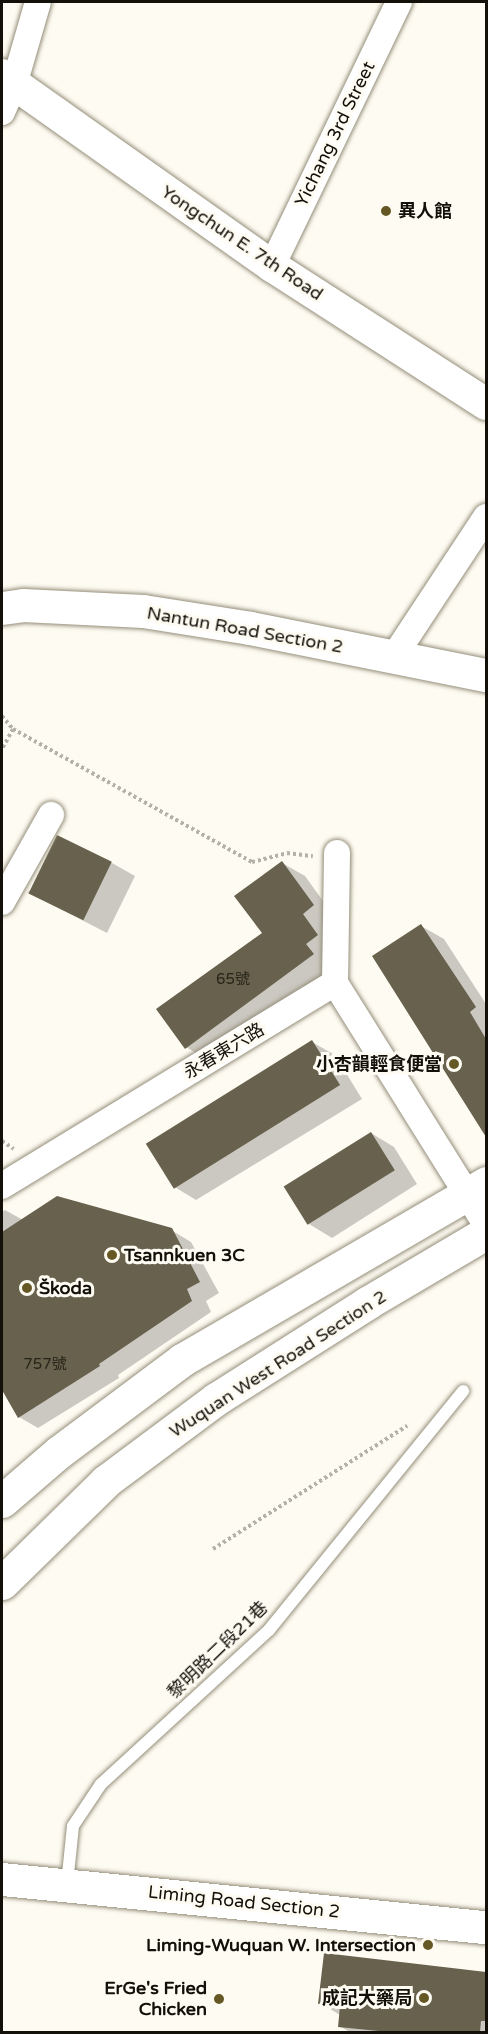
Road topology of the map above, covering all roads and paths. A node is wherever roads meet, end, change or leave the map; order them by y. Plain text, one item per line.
1 (38, 2) edge
2 (399, 2) edge
3 (6, 91) edge
4 (272, 266) junction
5 (486, 404) edge
6 (486, 517) edge
7 (2, 608) edge
8 (393, 658) junction
9 (486, 675) edge
10 (2, 716) edge
11 (13, 729) junction
12 (2, 749) edge
13 (51, 815) dead end
14 (338, 856) joint
15 (2, 902) edge
16 (335, 983) junction
17 (2, 1186) edge
18 (477, 1189) edge
19 (486, 1225) edge
20 (486, 1233) edge
21 (463, 1390) dead end
22 (413, 1422) dead end
23 (2, 1501) edge
24 (213, 1549) dead end
25 (2, 1583) edge
26 (2, 1879) edge
27 (67, 1884) junction
28 (486, 1927) edge

1 - 3 street
2 - 4 street, Yichang 3rd Street
3 - 4 street, Yongchun E. 7th Road
4 - 5 street, Yongchun E. 7th Road
6 - 8 street
7 - 8 main road, Nantun Road Section 2
8 - 9 main road, Nantun Road Section 2
10 - 11 path
11 - 12 path
11 - 14 path
13 - 15 street
14 - 16 street
16 - 17 street, 永春東六路
16 - 18 street
18 - 19 street
18 - 23 main road
20 - 25 main road, Wuquan West Road Section 2
21 - 27 lane, 黎明路二段21巷
22 - 24 path
26 - 27 main road, Liming Road Section 2
27 - 28 main road, Liming Road Section 2

